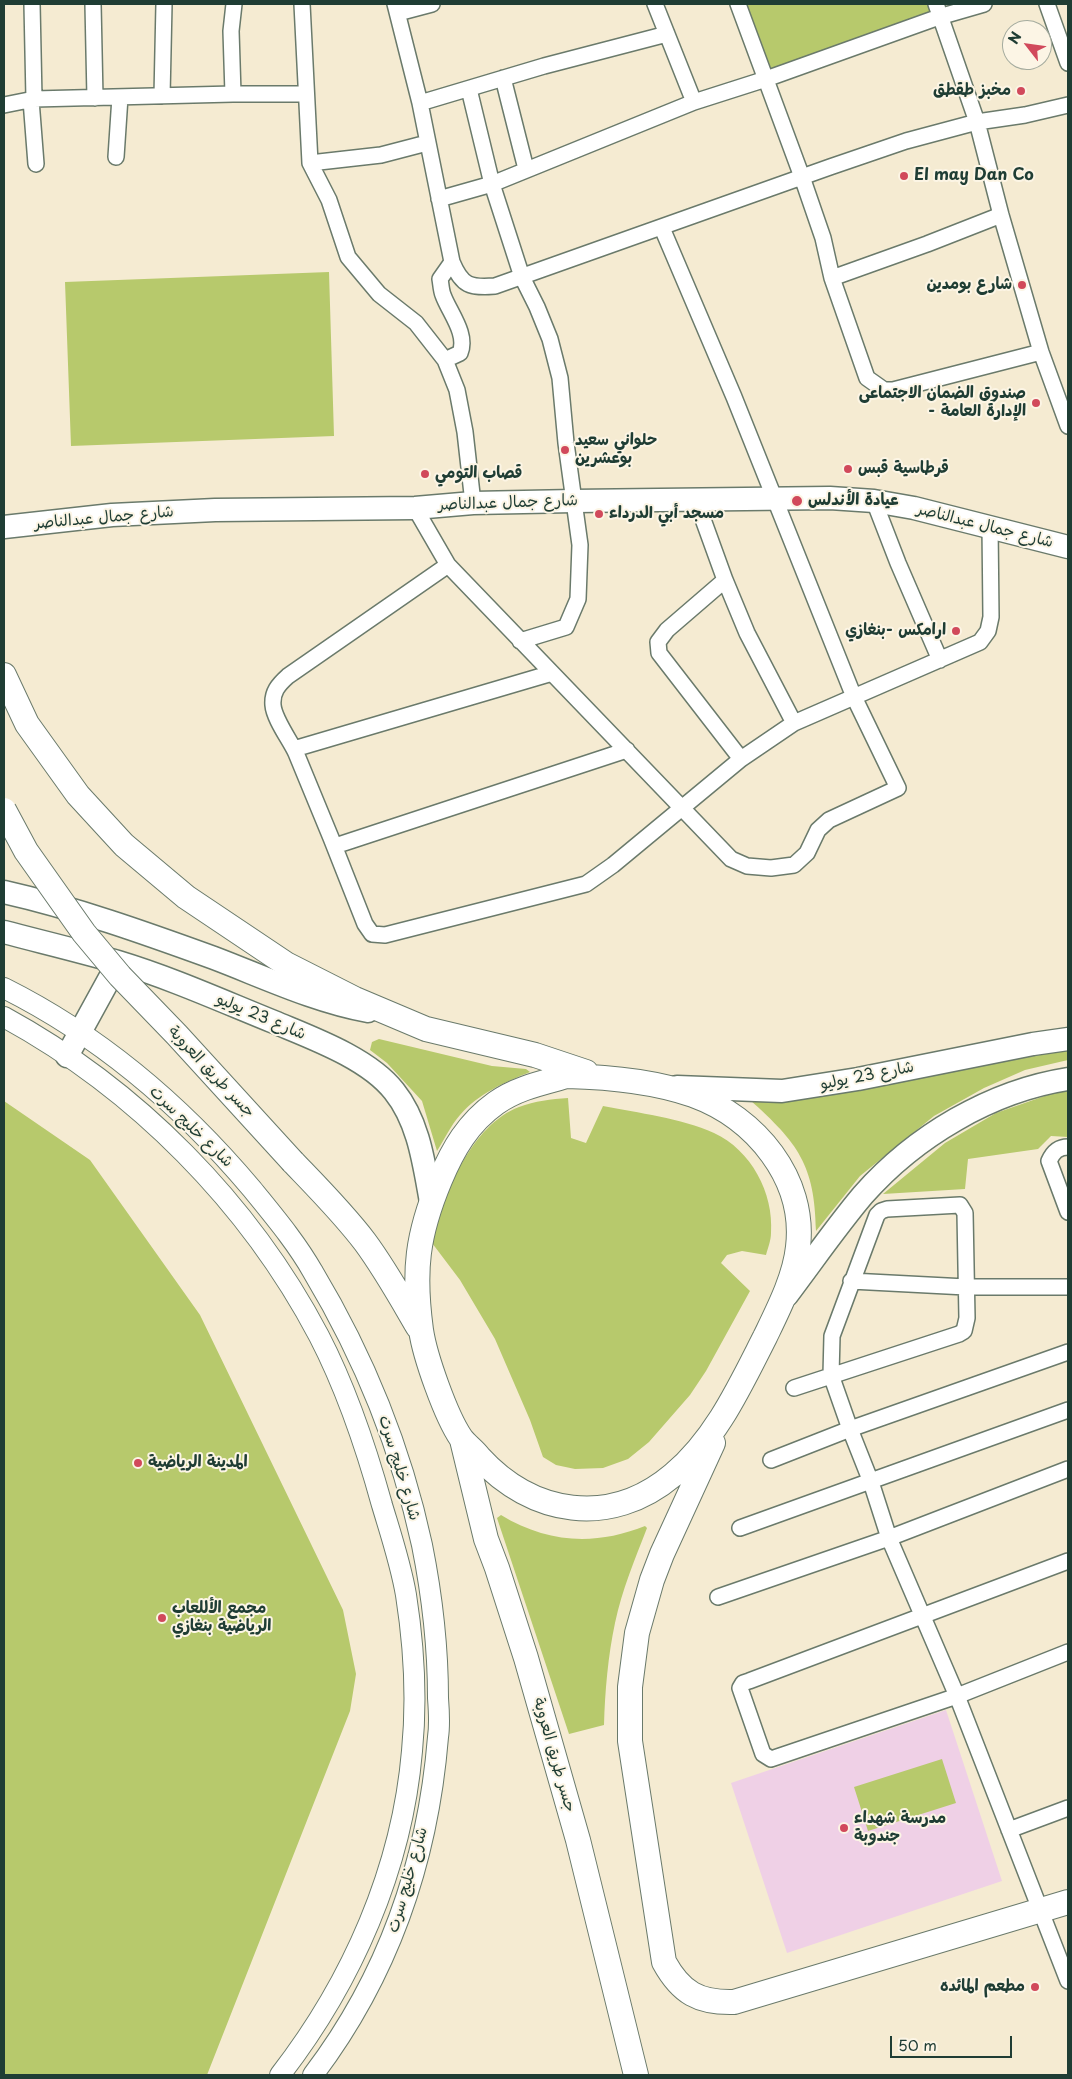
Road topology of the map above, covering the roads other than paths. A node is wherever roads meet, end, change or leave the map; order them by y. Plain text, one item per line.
1 (32, 4) edge
2 (93, 4) edge
3 (164, 4) edge
4 (234, 4) edge
5 (302, 4) edge
6 (432, 4) edge
7 (655, 4) edge
8 (738, 4) edge
9 (984, 4) edge
10 (1048, 4) edge
11 (397, 9) edge
12 (938, 10) edge
13 (667, 34) junction
14 (1068, 63) edge
15 (503, 78) junction
16 (766, 79) junction
17 (469, 89) junction
18 (233, 94) junction
19 (305, 94) junction
20 (162, 96) junction
21 (120, 97) junction
22 (95, 98) junction
23 (33, 100) junction
24 (694, 102) junction
25 (420, 103) junction
26 (4, 105) edge
27 (1068, 105) edge
28 (976, 122) junction
29 (427, 143) junction
30 (116, 157) dead end
31 (310, 163) junction
32 (36, 164) dead end
33 (526, 169) junction
34 (802, 176) junction
35 (492, 184) junction
36 (439, 199) junction
37 (1001, 215) junction
38 (662, 228) junction
39 (452, 262) junction
40 (522, 277) junction
41 (832, 278) junction
42 (1040, 352) junction
43 (445, 360) junction
44 (1068, 426) edge
45 (776, 498) junction
46 (696, 500) junction
47 (574, 501) junction
48 (874, 501) junction
49 (473, 503) junction
50 (415, 508) junction
51 (990, 526) junction
52 (4, 527) edge
53 (1068, 547) edge
54 (448, 565) junction
55 (724, 580) junction
56 (520, 641) junction
57 (940, 660) junction
58 (552, 673) junction
59 (4, 675) edge
60 (854, 697) junction
61 (794, 723) junction
62 (294, 749) junction
63 (627, 750) junction
64 (741, 759) junction
65 (682, 807) junction
66 (4, 810) edge
67 (336, 846) junction
68 (4, 892) edge
69 (4, 932) edge
70 (118, 963) junction
71 (4, 988) edge
72 (393, 1016) junction
73 (4, 1017) edge
74 (80, 1033) junction
75 (1068, 1039) edge
76 (67, 1056) junction
77 (599, 1076) junction
78 (1068, 1079) edge
79 (664, 1087) junction
80 (1068, 1147) edge
81 (431, 1202) junction
82 (1068, 1212) edge
83 (851, 1281) junction
84 (966, 1287) junction
85 (1068, 1287) edge
86 (781, 1304) junction
87 (421, 1332) junction
88 (1068, 1352) edge
89 (831, 1375) junction
90 (794, 1388) dead end
91 (733, 1401) junction
92 (1068, 1410) edge
93 (850, 1429) junction
94 (461, 1438) junction
95 (771, 1460) dead end
96 (1068, 1469) edge
97 (871, 1482) junction
98 (740, 1528) dead end
99 (889, 1538) junction
100 (1068, 1561) edge
101 (718, 1597) dead end
102 (924, 1616) junction
103 (1068, 1652) edge
104 (957, 1696) junction
105 (1068, 1808) edge
106 (1009, 1830) junction
107 (1068, 1902) edge
108 (1040, 1910) junction
109 (1068, 1981) edge
110 (280, 2075) edge
111 (313, 2075) edge
112 (636, 2075) edge

1 - 23 street
2 - 22 street
3 - 20 street
4 - 18 street
5 - 19 street
6 - 11 street
7 - 13 street
8 - 16 street
9 - 12 street
10 - 14 street
11 - 25 street
12 - 16 street
12 - 28 street
13 - 15 street
13 - 24 street
15 - 17 street
15 - 33 street
16 - 24 street
16 - 34 street
17 - 25 street
17 - 35 street
18 - 19 street
18 - 20 street
19 - 31 street
20 - 21 street
21 - 22 street
21 - 30 street
22 - 23 street
23 - 26 street
23 - 32 street
24 - 33 street
25 - 29 street
27 - 28 street
28 - 34 street
28 - 37 street
29 - 31 street
29 - 36 street
31 - 43 street
33 - 35 street
34 - 38 street
34 - 41 street
35 - 36 street
35 - 40 street
36 - 39 street
37 - 41 street
37 - 42 street
38 - 40 street
38 - 45 street
39 - 40 street
39 - 43 street
40 - 47 street
41 - 42 street
42 - 44 street
43 - 49 street
45 - 46 main road, شارع جمال عبدالناصر
45 - 48 main road, شارع جمال عبدالناصر
45 - 60 street
46 - 47 main road, شارع جمال عبدالناصر
46 - 55 street
47 - 49 main road, شارع جمال عبدالناصر
47 - 56 street
48 - 51 main road, شارع جمال عبدالناصر
48 - 57 street
49 - 50 main road, شارع جمال عبدالناصر
50 - 52 main road, شارع جمال عبدالناصر
50 - 54 street
51 - 53 main road, شارع جمال عبدالناصر
51 - 57 street
54 - 56 street
54 - 62 street
55 - 61 street
55 - 64 street
56 - 58 street
57 - 60 street
58 - 62 street
58 - 63 street
59 - 72 highway
60 - 61 street
60 - 65 street
61 - 64 street
62 - 67 street
63 - 65 street
63 - 67 street
64 - 65 street
65 - 67 street
66 - 87 highway, جسر طريق العروبة, bridge
68 - 72 main road
69 - 70 main road, شارع 23 يوليو
70 - 74 main road
70 - 81 main road, شارع 23 يوليو
71 - 74 main road, شارع خليج سرت
72 - 77 highway
73 - 76 main road, شارع خليج سرت
74 - 76 main road
74 - 111 main road, شارع خليج سرت
75 - 79 main road, شارع 23 يوليو
76 - 110 main road, شارع خليج سرت
77 - 79 highway
77 - 81 highway
78 - 86 main road
79 - 86 highway
80 - 82 street
81 - 87 highway
83 - 84 street
83 - 84 street
83 - 89 street
84 - 85 street
84 - 89 street
86 - 91 highway
87 - 94 highway
88 - 93 street
89 - 90 street
89 - 93 street
91 - 94 highway
91 - 108 highway
92 - 97 street
93 - 95 street
93 - 97 street
94 - 112 highway, جسر طريق العروبة
96 - 99 street
97 - 98 street
97 - 99 street
99 - 101 street
99 - 102 street
100 - 102 street
102 - 104 street
102 - 104 street
103 - 104 street
104 - 106 street
105 - 106 street
106 - 108 street
107 - 108 highway
108 - 109 street

